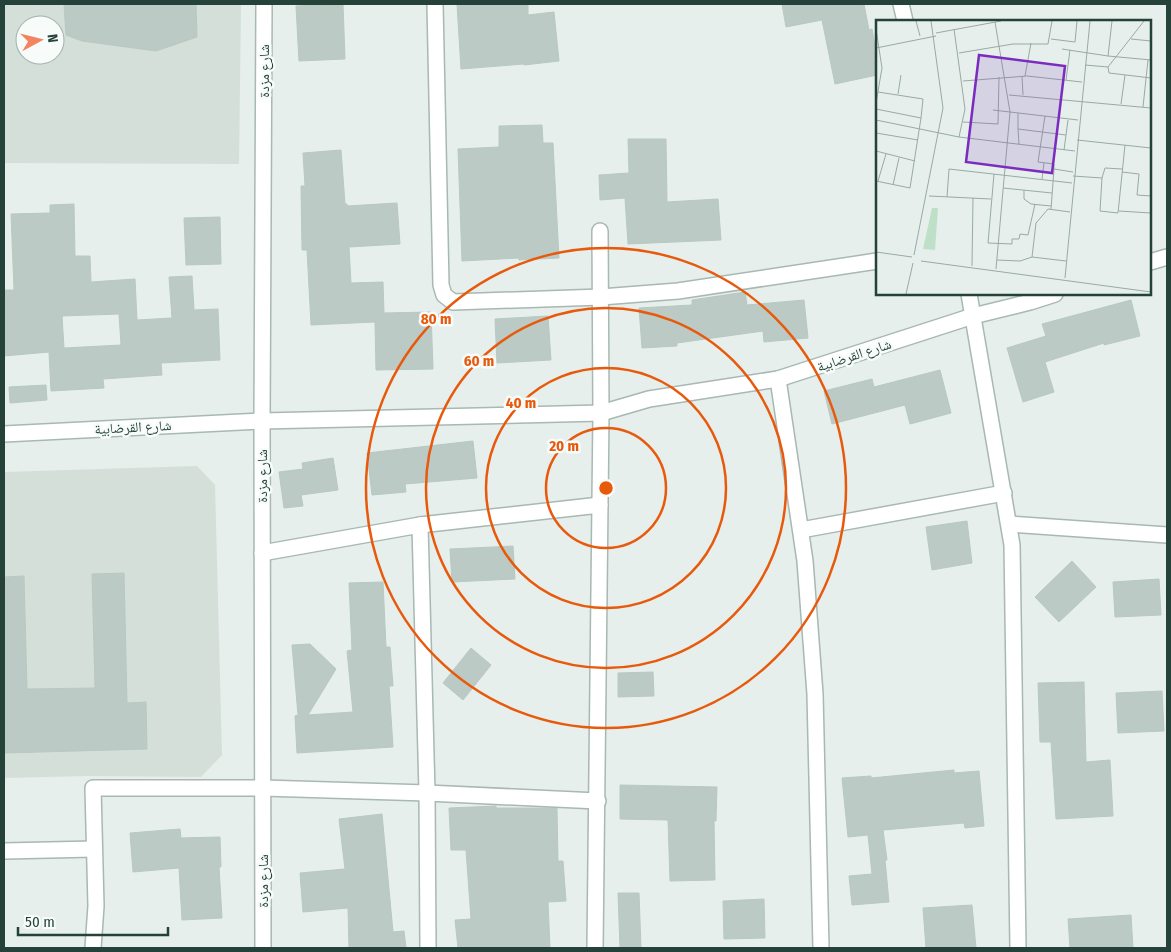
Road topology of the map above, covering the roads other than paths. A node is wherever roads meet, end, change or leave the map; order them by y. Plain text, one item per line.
1 (264, 4) edge
2 (434, 4) edge
3 (901, 4) edge
4 (905, 20) edge
5 (600, 231) dead end
6 (1167, 257) edge
7 (876, 261) edge
8 (1151, 262) edge
9 (969, 295) edge
10 (1051, 295) edge
11 (601, 297) junction
12 (974, 316) junction
13 (778, 379) junction
14 (602, 413) junction
15 (262, 421) junction
16 (4, 434) edge
17 (1004, 493) junction
18 (600, 505) junction
19 (1009, 524) junction
20 (420, 525) junction
21 (801, 530) junction
22 (1167, 535) edge
23 (262, 553) junction
24 (263, 788) junction
25 (427, 794) junction
26 (598, 801) junction
27 (94, 849) junction
28 (4, 851) edge
29 (93, 948) edge
30 (263, 948) edge
31 (428, 948) edge
32 (595, 948) edge
33 (821, 948) edge
34 (1018, 948) edge

1 - 15 street, شارع مزدة
2 - 11 street
3 - 4 street
5 - 11 street
6 - 8 street
7 - 11 street
9 - 12 street
10 - 12 street, شارع القرضابية
11 - 14 street
12 - 13 street, شارع القرضابية
12 - 17 street
13 - 14 street, شارع القرضابية
13 - 21 street
14 - 15 street, شارع القرضابية
14 - 18 street
15 - 16 street, شارع القرضابية
15 - 23 street, شارع مزدة
17 - 19 street
17 - 21 street
18 - 20 street
18 - 26 street
19 - 22 street
19 - 34 street
20 - 23 street
20 - 25 street
21 - 33 street
23 - 24 street, شارع مزدة
24 - 25 street
24 - 27 street
24 - 30 street, شارع مزدة
25 - 26 street
25 - 31 street
26 - 32 street
27 - 28 street
27 - 29 street

